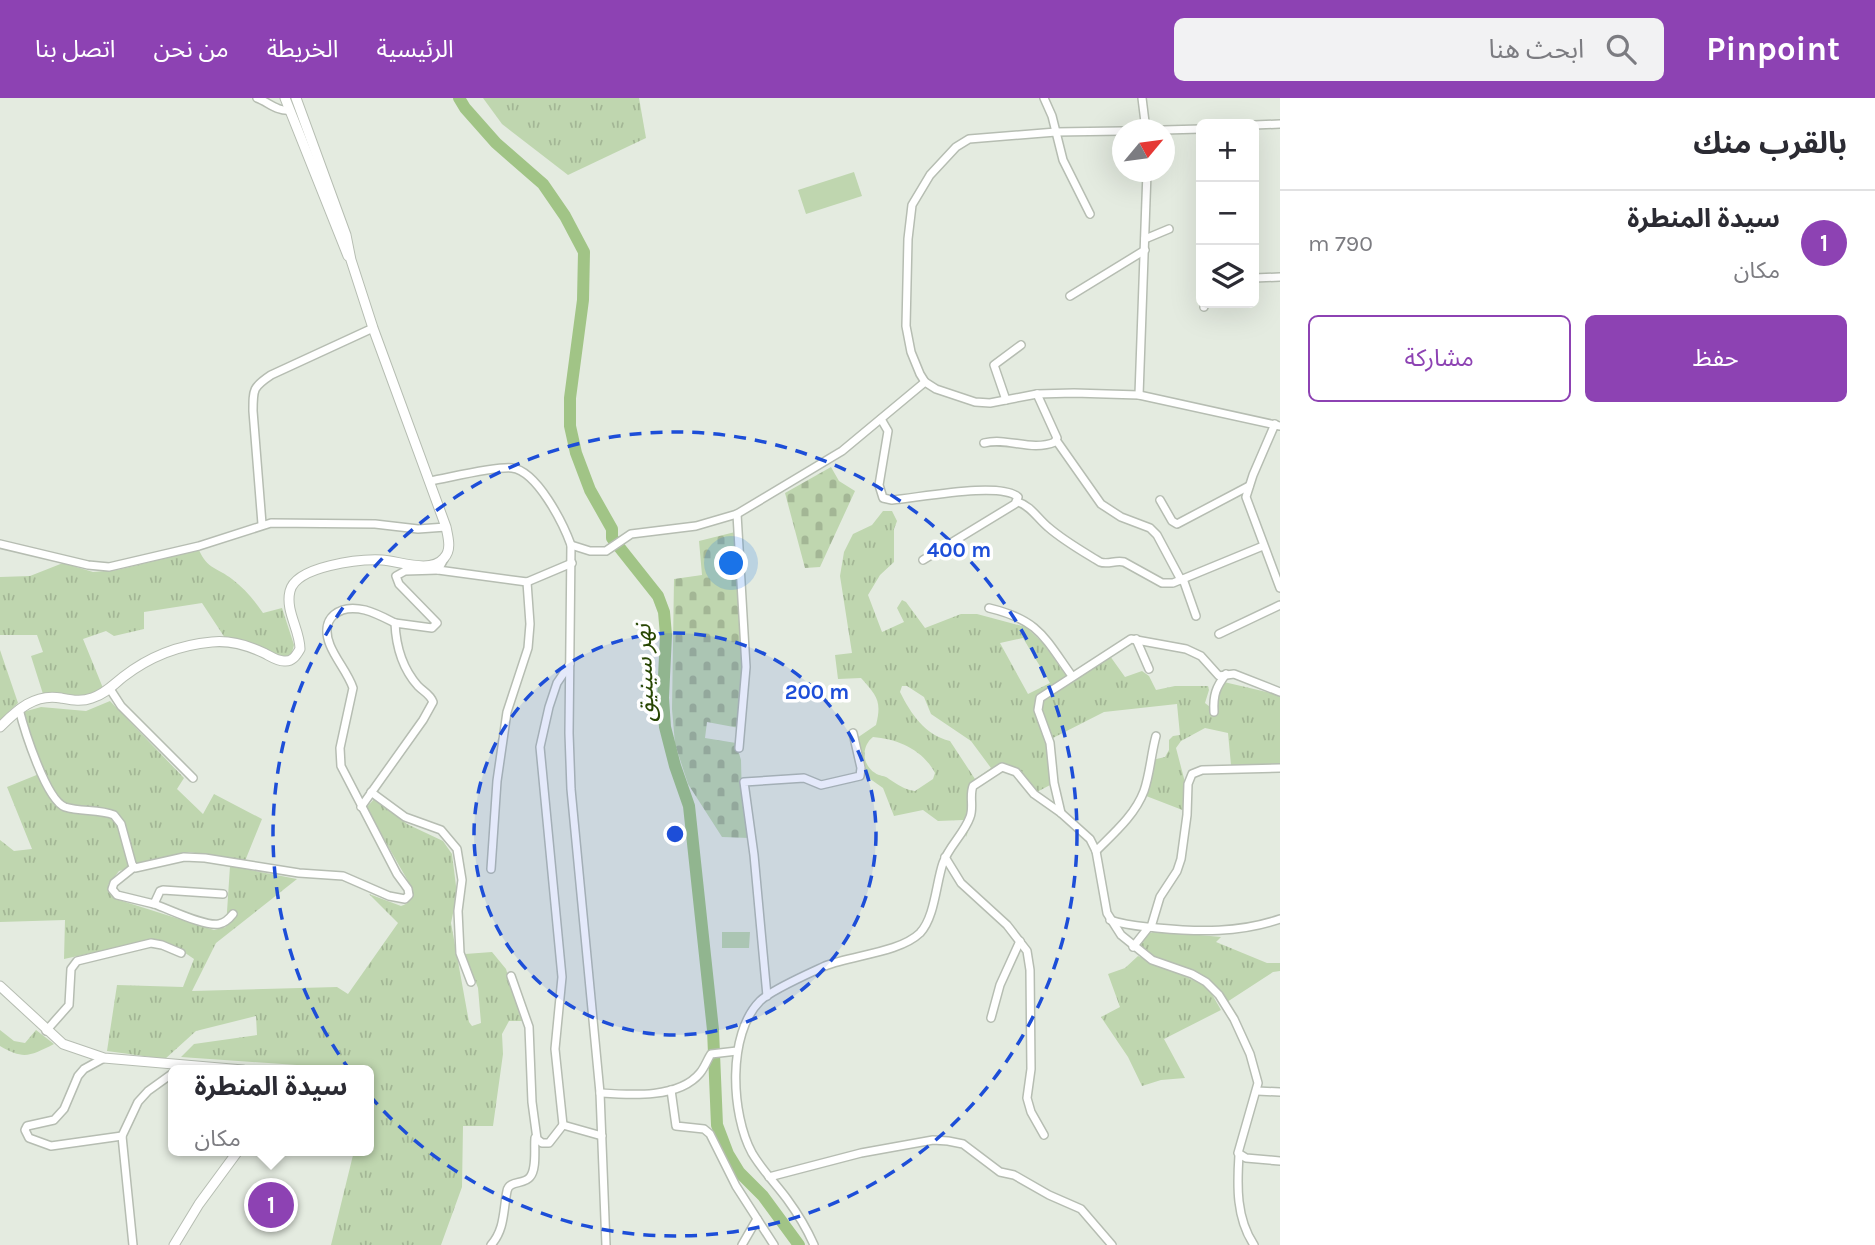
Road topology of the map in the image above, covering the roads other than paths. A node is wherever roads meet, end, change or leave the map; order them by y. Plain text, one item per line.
1 (257, 98) edge
2 (285, 98) edge
3 (1044, 98) edge
4 (1142, 98) edge
5 (274, 101) edge
6 (298, 101) edge
7 (290, 110) junction
8 (1145, 119) edge
9 (1280, 124) edge
10 (1259, 125) edge
11 (1175, 130) edge
12 (1196, 130) edge
13 (1112, 131) edge
14 (1056, 132) junction
15 (1147, 182) edge
16 (1090, 214) dead end
17 (1169, 229) dead end
18 (1145, 239) junction
19 (1145, 250) junction
20 (351, 260) junction
21 (1280, 277) edge
22 (1259, 278) edge
23 (1070, 296) dead end
24 (373, 328) junction
25 (1021, 345) dead end
26 (925, 382) junction
27 (1037, 394) junction
28 (1139, 395) junction
29 (1006, 400) junction
30 (881, 419) junction
31 (1278, 425) edge
32 (1056, 440) junction
33 (984, 443) dead end
34 (430, 481) junction
35 (1249, 486) junction
36 (1160, 500) dead end
37 (1018, 502) junction
38 (737, 513) junction
39 (262, 524) junction
40 (446, 527) junction
41 (0, 544) edge
42 (571, 545) junction
43 (1263, 546) junction
44 (444, 559) junction
45 (923, 560) dead end
46 (572, 563) junction
47 (438, 570) junction
48 (1182, 579) junction
49 (527, 582) junction
50 (1280, 588) edge
51 (1280, 605) edge
52 (989, 608) dead end
53 (1196, 616) dead end
54 (395, 623) junction
55 (1219, 634) dead end
56 (1136, 639) junction
57 (570, 664) junction
58 (1149, 669) dead end
59 (1227, 673) junction
60 (1072, 676) junction
61 (110, 689) junction
62 (1280, 692) edge
63 (19, 709) junction
64 (1214, 712) dead end
65 (0, 727) edge
66 (853, 733) dead end
67 (1156, 736) dead end
68 (739, 748) dead end
69 (1280, 768) edge
70 (194, 778) dead end
71 (371, 792) junction
72 (361, 807) junction
73 (1061, 813) junction
74 (1096, 851) junction
75 (945, 857) junction
76 (134, 867) junction
77 (491, 869) dead end
78 (223, 894) dead end
79 (154, 904) junction
80 (233, 914) dead end
81 (1109, 919) junction
82 (1280, 919) edge
83 (1150, 928) junction
84 (1020, 941) junction
85 (1133, 947) junction
86 (181, 953) dead end
87 (511, 976) dead end
88 (471, 982) dead end
89 (0, 986) edge
90 (767, 996) junction
91 (991, 1018) dead end
92 (46, 1031) junction
93 (737, 1051) junction
94 (104, 1058) junction
95 (168, 1066) edge
96 (168, 1077) edge
97 (670, 1090) junction
98 (1257, 1091) junction
99 (1280, 1092) edge
100 (600, 1093) junction
101 (563, 1125) junction
102 (536, 1135) junction
103 (1044, 1135) dead end
104 (122, 1136) junction
105 (602, 1136) junction
106 (1239, 1155) junction
107 (234, 1156) edge
108 (1280, 1161) edge
109 (769, 1177) junction
110 (757, 1219) junction
111 (133, 1245) edge
112 (174, 1245) edge
113 (491, 1245) edge
114 (607, 1245) edge
115 (742, 1245) edge
116 (774, 1245) edge
117 (814, 1245) edge
118 (1112, 1245) edge
119 (1254, 1245) edge

1 - 5 street
2 - 7 main road
3 - 14 street
4 - 8 street
5 - 7 street
6 - 7 main road
6 - 20 main road
7 - 20 main road
9 - 10 street
11 - 12 street
13 - 14 street
14 - 16 street
14 - 26 street
15 - 18 street
17 - 18 street
18 - 19 street
19 - 23 street
19 - 28 street
20 - 24 main road
21 - 22 street
24 - 34 main road
24 - 39 street
25 - 29 street
26 - 29 street
26 - 30 street
27 - 28 street
27 - 29 street
27 - 32 street
28 - 31 street
30 - 37 street
30 - 38 street
31 - 35 street
32 - 33 street
32 - 48 street
34 - 40 main road
34 - 42 street
35 - 36 street
35 - 43 street
37 - 45 street
37 - 48 street
38 - 42 street
38 - 68 street
39 - 40 street
39 - 41 street
40 - 44 main road
42 - 46 street
43 - 48 street
43 - 50 street
44 - 47 street
44 - 61 main road
46 - 49 street
46 - 57 street
47 - 49 street
47 - 54 street
48 - 53 street
49 - 77 street
51 - 55 street
52 - 60 street
54 - 71 street
54 - 72 street
56 - 58 street
56 - 59 street
56 - 60 street
57 - 100 street
57 - 101 street
59 - 62 street
59 - 64 street
60 - 73 street
61 - 63 main road
61 - 70 street
63 - 65 main road
63 - 76 street
66 - 90 street
67 - 74 street
69 - 83 street
71 - 72 street
71 - 88 street
72 - 76 street
73 - 74 street
73 - 75 street
74 - 81 street
75 - 84 street
75 - 90 street
76 - 79 street
78 - 79 street
79 - 80 street
81 - 83 street
81 - 85 street
82 - 83 street
83 - 85 street
84 - 91 street
84 - 103 street
85 - 98 street
86 - 92 street
87 - 102 street
89 - 92 main road
90 - 93 street
92 - 94 main road
93 - 97 street
93 - 109 street
94 - 95 main road
94 - 104 street
96 - 104 street
97 - 100 street
97 - 110 street
98 - 99 street
98 - 106 street
100 - 105 street
101 - 102 street
101 - 105 street
102 - 113 street
104 - 111 street
105 - 114 street
106 - 108 street
106 - 119 street
107 - 112 main road
109 - 117 street
109 - 118 street
110 - 115 street
110 - 116 street

